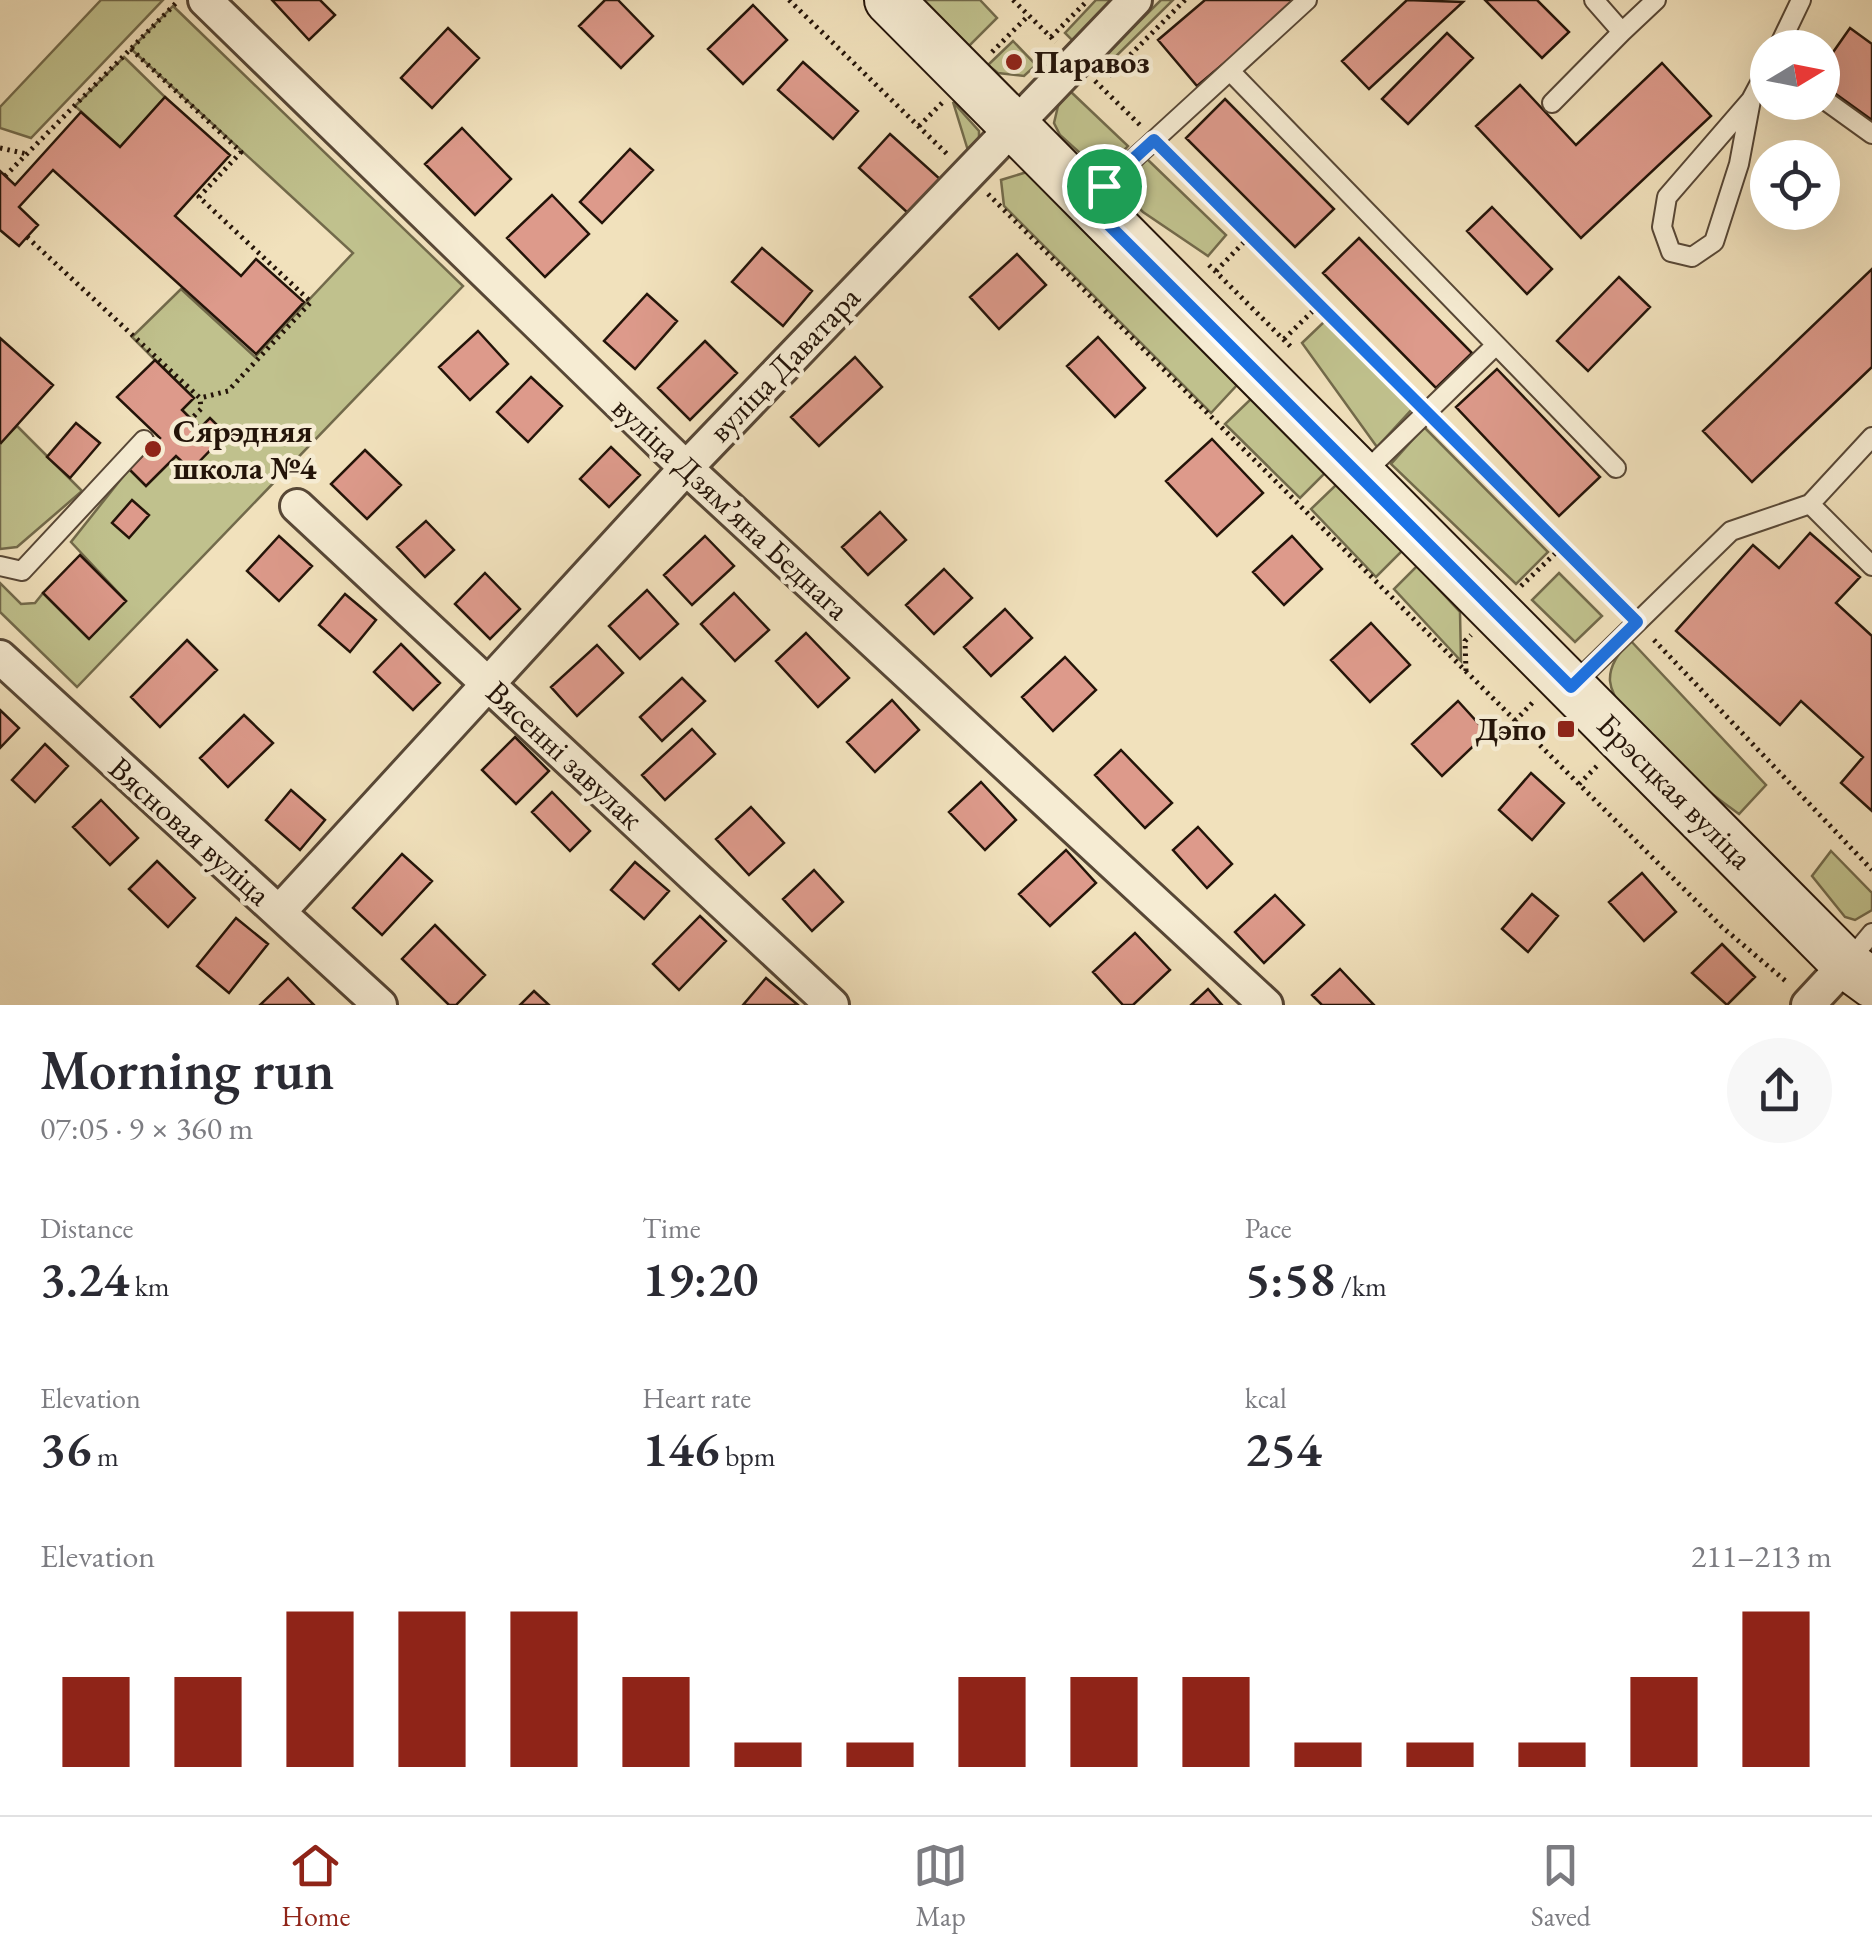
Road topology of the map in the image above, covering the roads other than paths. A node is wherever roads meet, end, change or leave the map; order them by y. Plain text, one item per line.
1 (204, 0) edge
2 (888, 0) edge
3 (1135, 0) edge
4 (1307, 0) edge
5 (1594, 0) edge
6 (1656, 0) edge
7 (1802, 1) edge
8 (1787, 30) edge
9 (1622, 32) junction
10 (1230, 71) junction
11 (1751, 100) joint
12 (1552, 103) dead end
13 (1840, 111) edge
14 (1012, 126) junction
15 (1872, 134) edge
16 (1086, 202) junction
17 (1496, 345) junction
18 (1872, 436) edge
19 (144, 440) dead end
20 (686, 468) junction
21 (1616, 468) dead end
22 (1361, 477) junction
23 (1810, 504) junction
24 (298, 506) dead end
25 (0, 566) edge
26 (1872, 566) edge
27 (0, 657) edge
28 (489, 683) junction
29 (1571, 687) junction
30 (279, 912) junction
31 (1863, 960) edge
32 (1810, 1004) edge
33 (380, 1005) edge
34 (832, 1005) edge
35 (1266, 1005) edge

1 - 20 street, вуліца Дзямʼяна Беднага
2 - 14 main road, Брэсцкая вуліца
3 - 14 street, вуліца Даватара
4 - 10 lane
5 - 9 lane
6 - 9 lane
7 - 8 lane
9 - 12 lane
10 - 16 lane
10 - 17 lane
11 - 11 lane
13 - 15 lane
14 - 16 main road, Брэсцкая вуліца
14 - 20 street, вуліца Даватара
16 - 22 main road, Брэсцкая вуліца
17 - 21 lane
17 - 22 lane
18 - 23 lane
19 - 25 lane
20 - 28 street, вуліца Даватара
20 - 35 street, вуліца Дзямʼяна Беднага
22 - 29 main road, Брэсцкая вуліца
23 - 26 lane
23 - 29 lane
24 - 28 street, Вясенні завулак
27 - 30 street, Вясновая вуліца
28 - 30 street, вуліца Даватара
28 - 34 street, Вясенні завулак
29 - 31 main road, Брэсцкая вуліца
30 - 33 street, Вясновая вуліца
31 - 32 street

